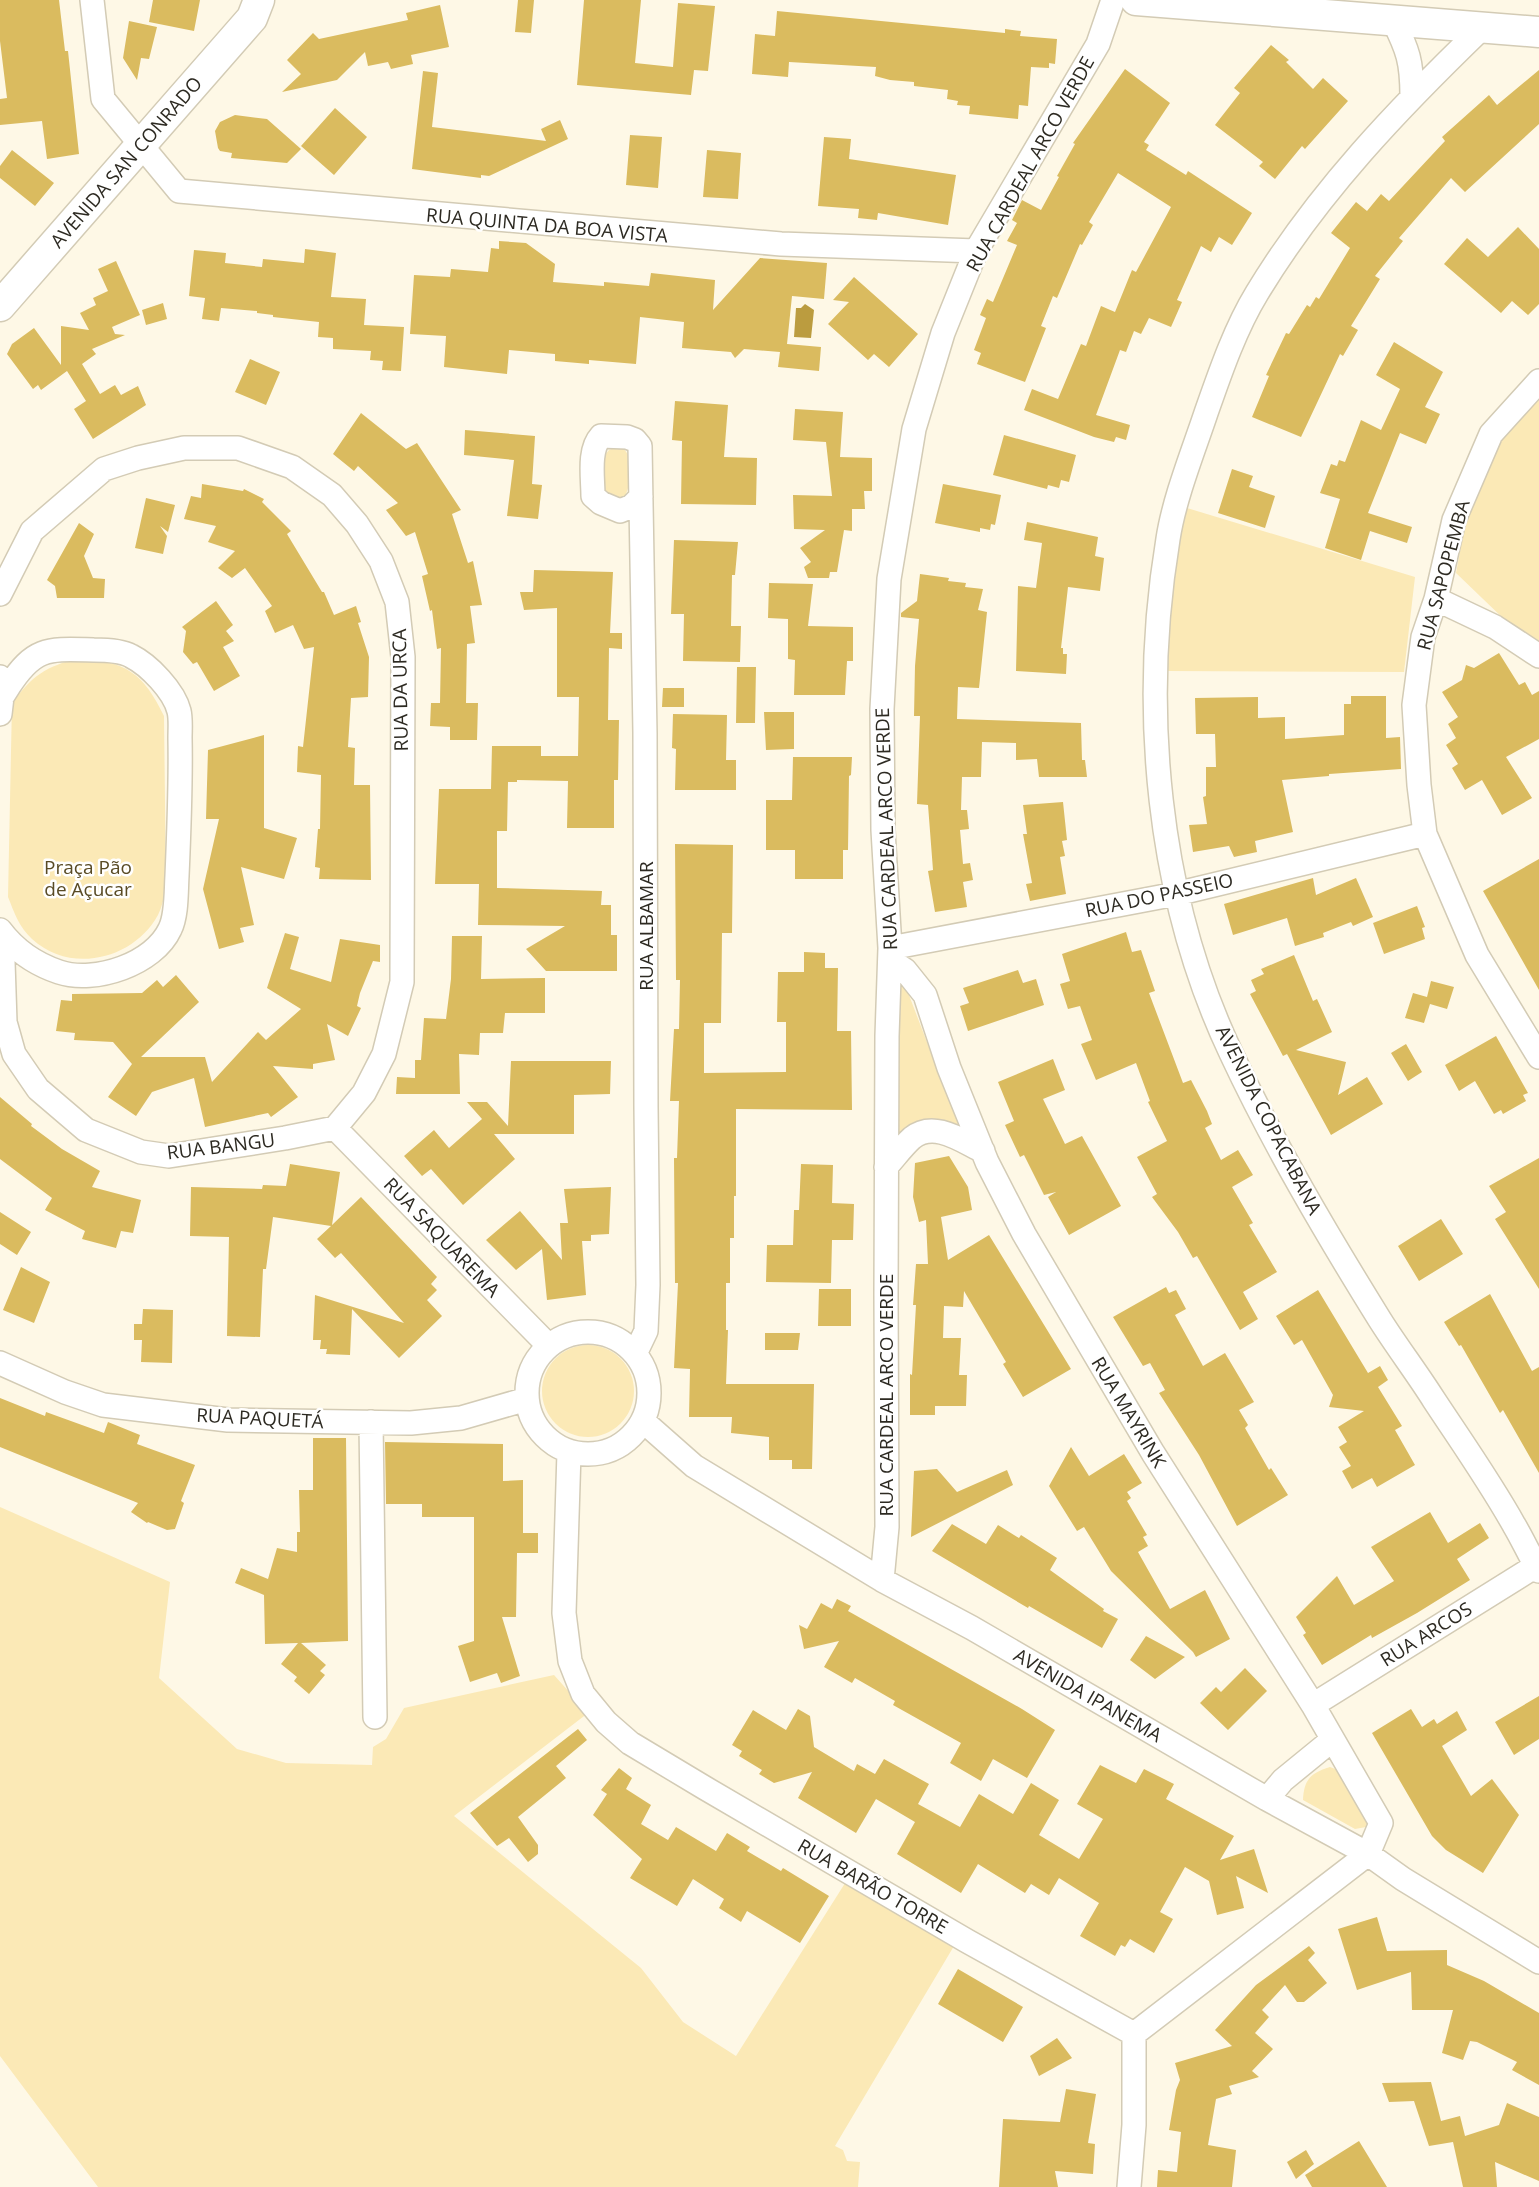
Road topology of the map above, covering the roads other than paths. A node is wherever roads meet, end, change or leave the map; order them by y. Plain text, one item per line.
1 (92, 0) edge
2 (285, 0) edge
3 (1113, 0) edge
4 (1136, 0) edge
5 (255, 9) edge
6 (1393, 20) junction
7 (1483, 27) junction
8 (1539, 32) edge
9 (1412, 96) junction
10 (139, 145) junction
11 (976, 251) junction
12 (0, 306) edge
13 (1539, 381) edge
14 (641, 497) dead end
15 (0, 594) edge
16 (1436, 599) junction
17 (1539, 656) edge
18 (4, 682) edge
19 (0, 715) edge
20 (1425, 834) junction
21 (1176, 894) junction
22 (0, 932) edge
23 (890, 954) junction
24 (1539, 1057) edge
25 (335, 1128) junction
26 (983, 1151) junction
27 (887, 1167) junction
28 (549, 1346) junction
29 (635, 1354) junction
30 (0, 1363) edge
31 (527, 1399) junction
32 (371, 1422) junction
33 (643, 1422) junction
34 (569, 1452) junction
35 (1538, 1567) edge
36 (882, 1580) junction
37 (1313, 1705) junction
38 (375, 1717) dead end
39 (1332, 1740) junction
40 (1267, 1799) junction
41 (1368, 1854) junction
42 (1539, 1962) edge
43 (1134, 2034) junction
44 (1129, 2187) edge

1 - 10 street, RUA QUINTA DA BOA VISTA
2 - 5 street, AVENIDA SAN CONRADO
3 - 11 street, RUA CARDEAL ARCO VERDE
4 - 6 street
5 - 10 street, AVENIDA SAN CONRADO
6 - 7 street
6 - 9 street
7 - 8 street
7 - 9 street, AVENIDA COPACABANA
9 - 21 street, AVENIDA COPACABANA
10 - 11 street, RUA QUINTA DA BOA VISTA
10 - 12 street, AVENIDA SAN CONRADO
11 - 23 street, RUA CARDEAL ARCO VERDE
13 - 16 street, RUA SAPOPEMBA
14 - 29 street, RUA ALBAMAR
15 - 25 street, RUA DA URCA
16 - 17 street
16 - 20 street, RUA SAPOPEMBA
18 - 19 street
18 - 22 street
20 - 21 street, RUA DO PASSEIO
20 - 24 street, RUA SAPOPEMBA
21 - 23 street, RUA DO PASSEIO
21 - 35 street, AVENIDA COPACABANA
22 - 25 street, RUA BANGU
23 - 26 street, RUA MAYRINK
23 - 27 street, RUA CARDEAL ARCO VERDE
25 - 28 street, RUA SAQUAREMA
26 - 27 street
26 - 37 street, RUA MAYRINK
27 - 36 street, RUA CARDEAL ARCO VERDE
28 - 29 street
28 - 31 street
29 - 33 street
30 - 32 street, RUA PAQUETÁ
31 - 32 street, RUA PAQUETÁ
31 - 34 street
32 - 38 street
33 - 34 street
33 - 36 street, AVENIDA IPANEMA
34 - 43 street, RUA BARÃO TORRE
35 - 37 street, RUA ARCOS
36 - 40 street, AVENIDA IPANEMA
37 - 39 street, RUA MAYRINK
39 - 40 street
39 - 41 street, RUA MAYRINK
40 - 41 street, AVENIDA IPANEMA
41 - 42 street, AVENIDA IPANEMA
41 - 43 street
43 - 44 street

